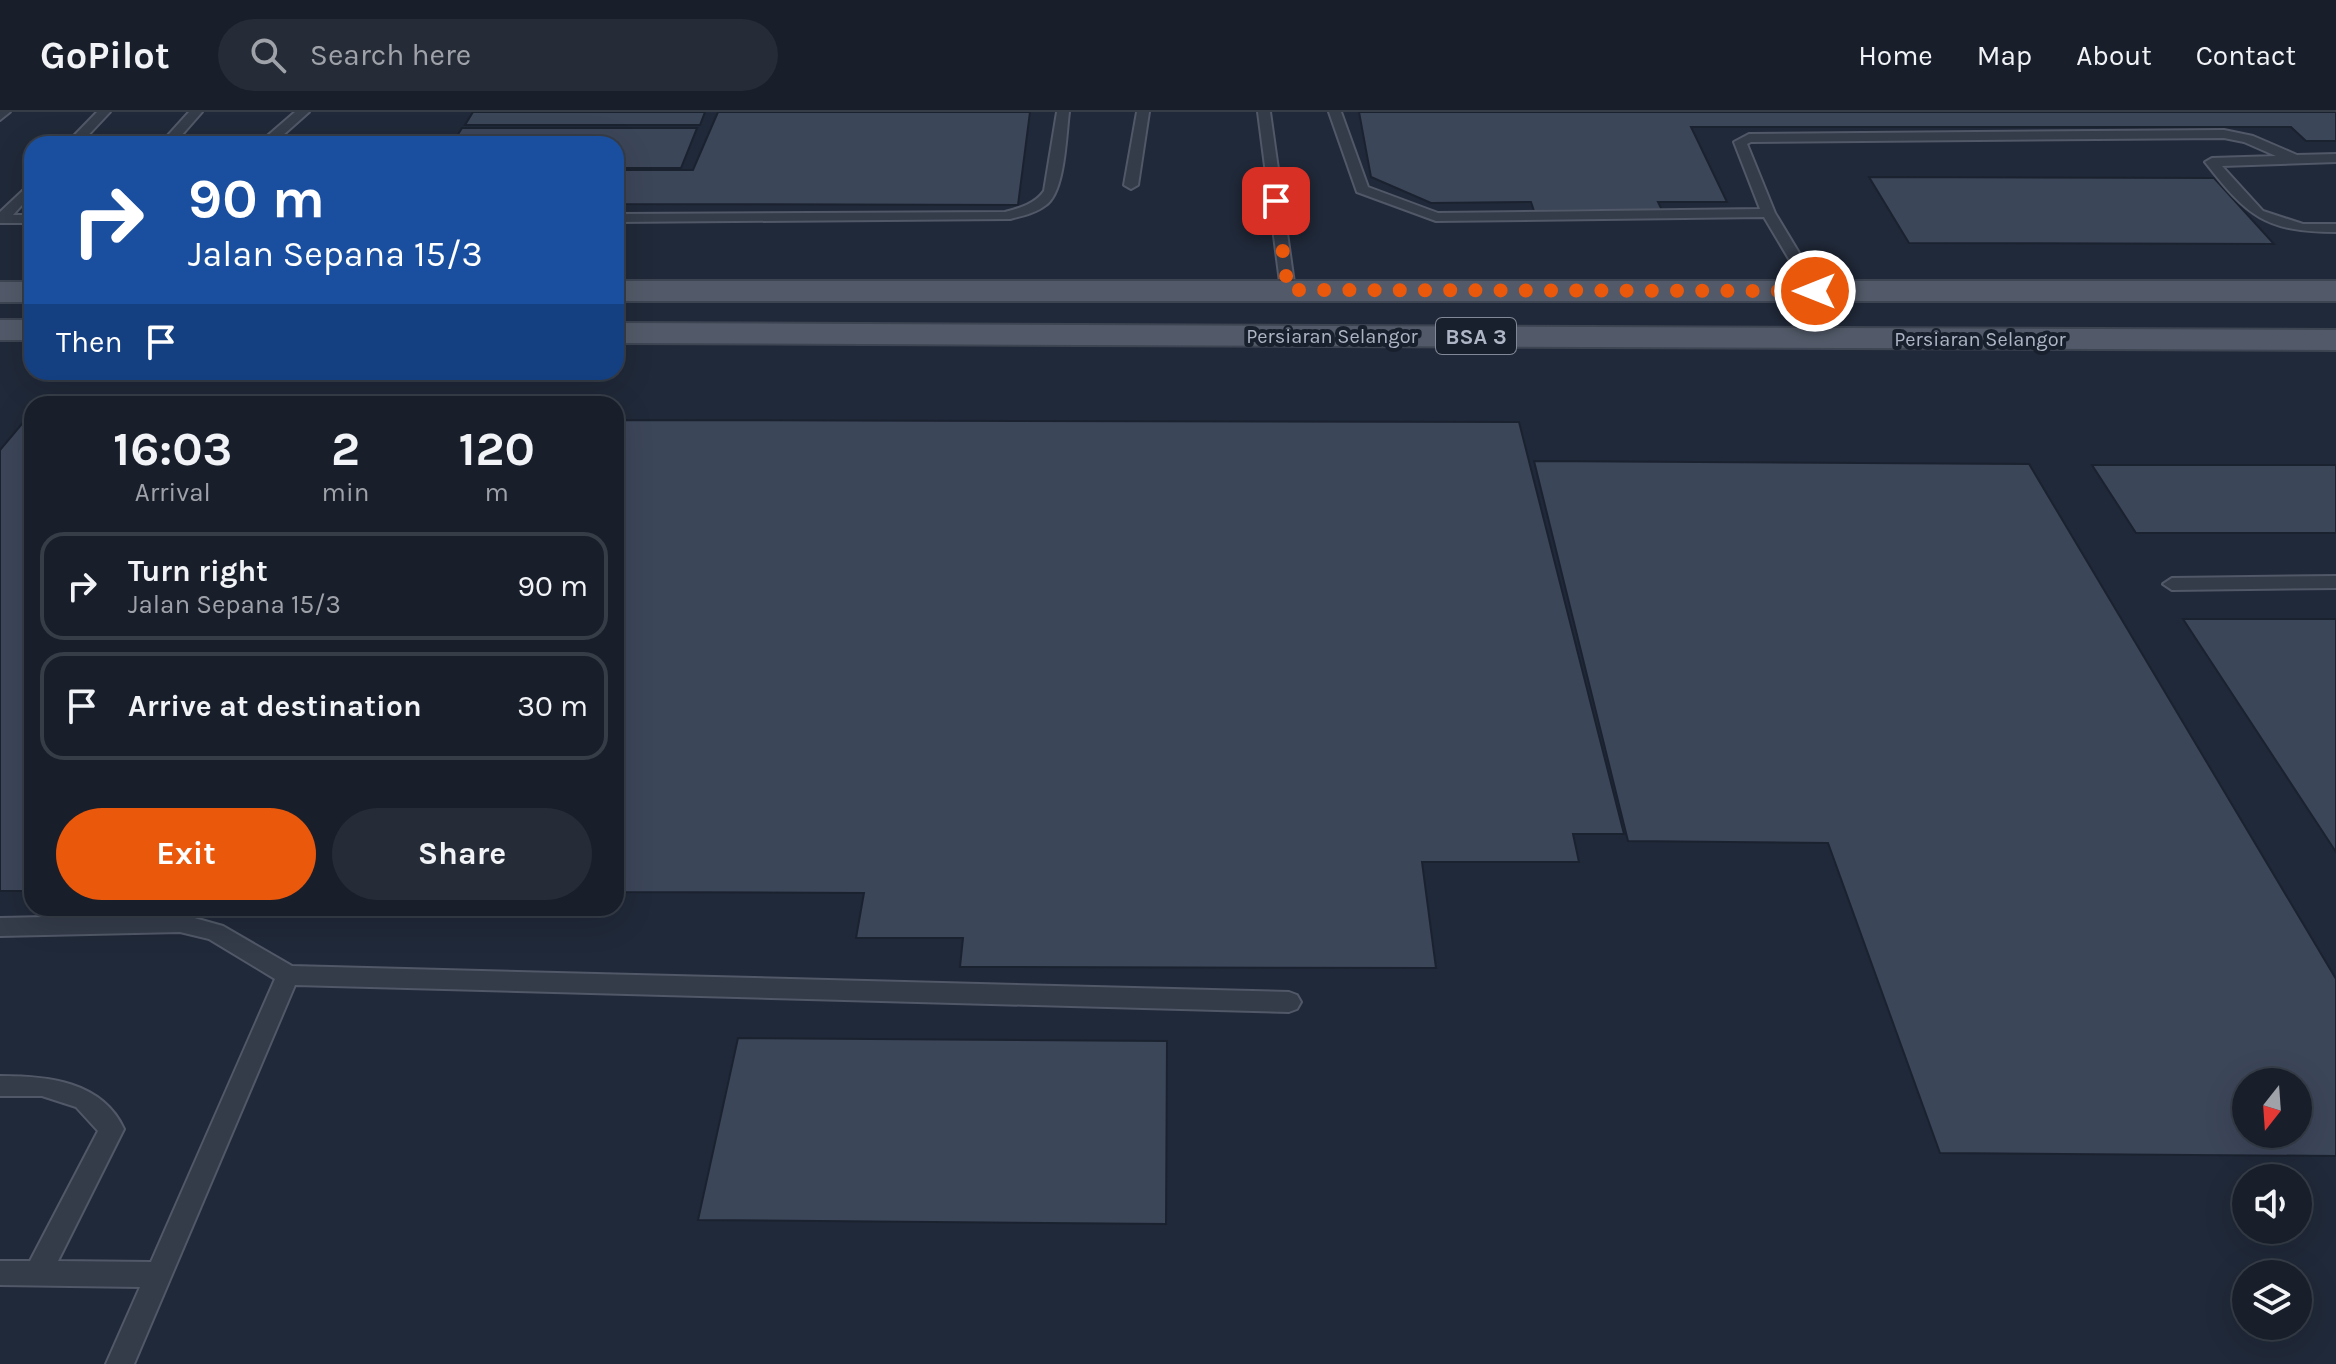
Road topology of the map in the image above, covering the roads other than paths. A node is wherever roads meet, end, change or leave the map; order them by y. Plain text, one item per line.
1 (4, 112) edge
2 (104, 112) edge
3 (196, 112) edge
4 (303, 112) edge
5 (1063, 112) edge
6 (1143, 112) edge
7 (1264, 112) edge
8 (1335, 112) edge
9 (0, 116) edge
10 (81, 136) edge
11 (174, 136) edge
12 (274, 136) edge
13 (2292, 158) junction
14 (2336, 158) edge
15 (1131, 185) dead end
16 (24, 194) edge
17 (1768, 213) junction
18 (624, 218) edge
19 (0, 219) edge
20 (24, 219) edge
21 (2336, 228) edge
22 (1288, 290) junction
23 (624, 291) edge
24 (1815, 291) junction
25 (2336, 291) edge
26 (0, 292) edge
27 (24, 292) edge
28 (0, 330) edge
29 (24, 330) edge
30 (624, 333) edge
31 (2336, 340) edge
32 (2336, 582) edge
33 (2172, 584) dead end
34 (0, 927) edge
35 (288, 975) junction
36 (1289, 1002) dead end
37 (0, 1086) edge
38 (0, 1273) edge
39 (38, 1273) junction
40 (159, 1275) junction
41 (120, 1364) edge

1 - 9 lane
2 - 10 lane
3 - 11 lane
4 - 12 lane
5 - 18 lane
6 - 15 lane
7 - 22 lane
8 - 17 lane
13 - 14 lane
13 - 17 lane
13 - 21 lane
16 - 19 lane
17 - 24 lane
19 - 20 lane
22 - 23 main road, Persiaran Selangor / BSA 3
22 - 24 main road, Persiaran Selangor / BSA 3
24 - 25 main road, Persiaran Selangor / BSA 3
26 - 27 main road
28 - 29 main road
30 - 31 main road, Persiaran Selangor / BSA 3
32 - 33 lane
34 - 35 lane
35 - 36 lane
35 - 40 lane
37 - 39 lane
38 - 39 lane
39 - 40 lane
40 - 41 lane

